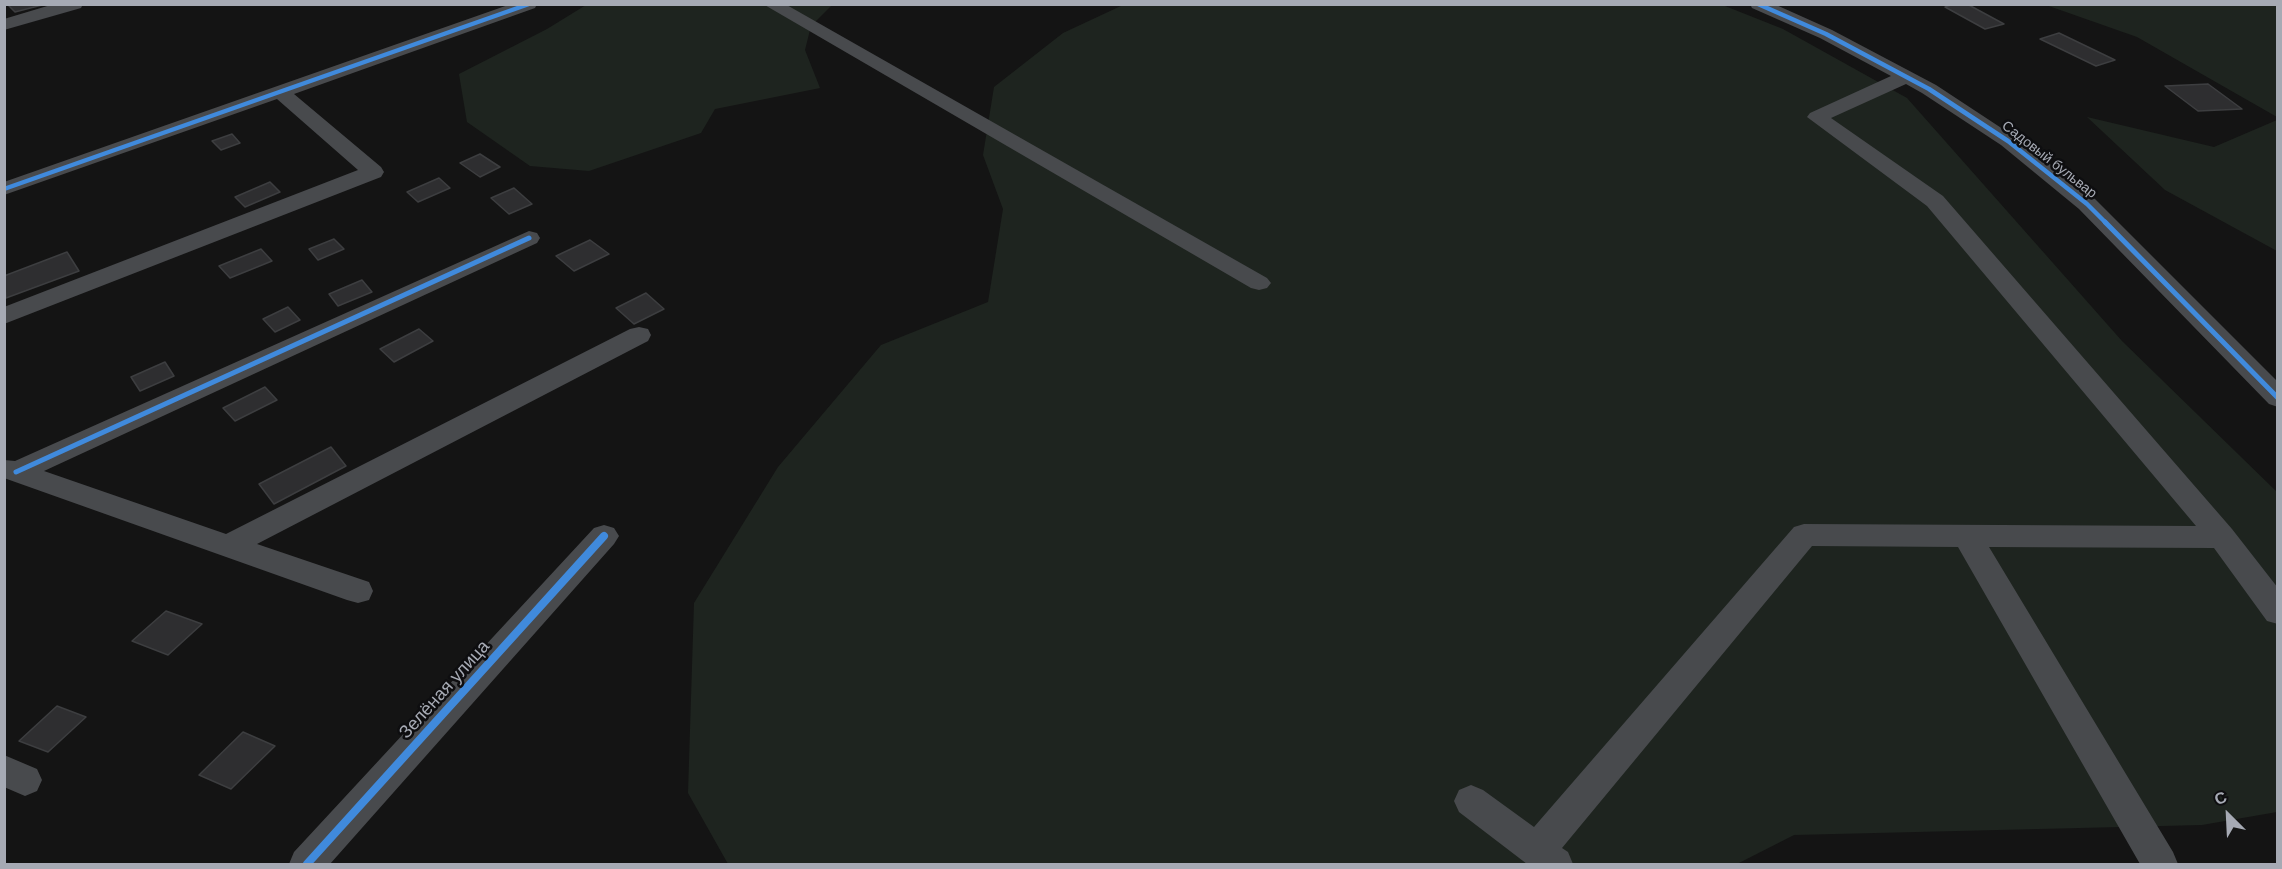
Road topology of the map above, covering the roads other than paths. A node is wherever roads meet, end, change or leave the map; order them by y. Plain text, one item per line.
1 (75, 4) edge
2 (529, 4) edge
3 (771, 4) edge
4 (1758, 4) edge
5 (4, 25) edge
6 (1906, 77) junction
7 (280, 92) junction
8 (4, 189) edge
9 (529, 238) dead end
10 (1259, 283) dead end
11 (4, 316) edge
12 (639, 335) dead end
13 (2277, 398) edge
14 (10, 470) edge
15 (604, 536) dead end
16 (1967, 536) junction
17 (2222, 537) junction
18 (228, 546) junction
19 (358, 591) dead end
20 (2277, 612) edge
21 (1471, 801) dead end
22 (1546, 858) edge
23 (307, 864) edge
24 (2160, 864) edge

1 - 5 street
2 - 7 street
3 - 10 street
4 - 6 street, Садовый бульвар
6 - 13 street, Садовый бульвар
6 - 17 street
7 - 8 street
7 - 11 street
9 - 14 street
12 - 18 street
14 - 18 street
15 - 23 street, Зелёная улица
16 - 17 street
16 - 22 street
16 - 24 street
17 - 20 street
18 - 19 street
21 - 22 street

